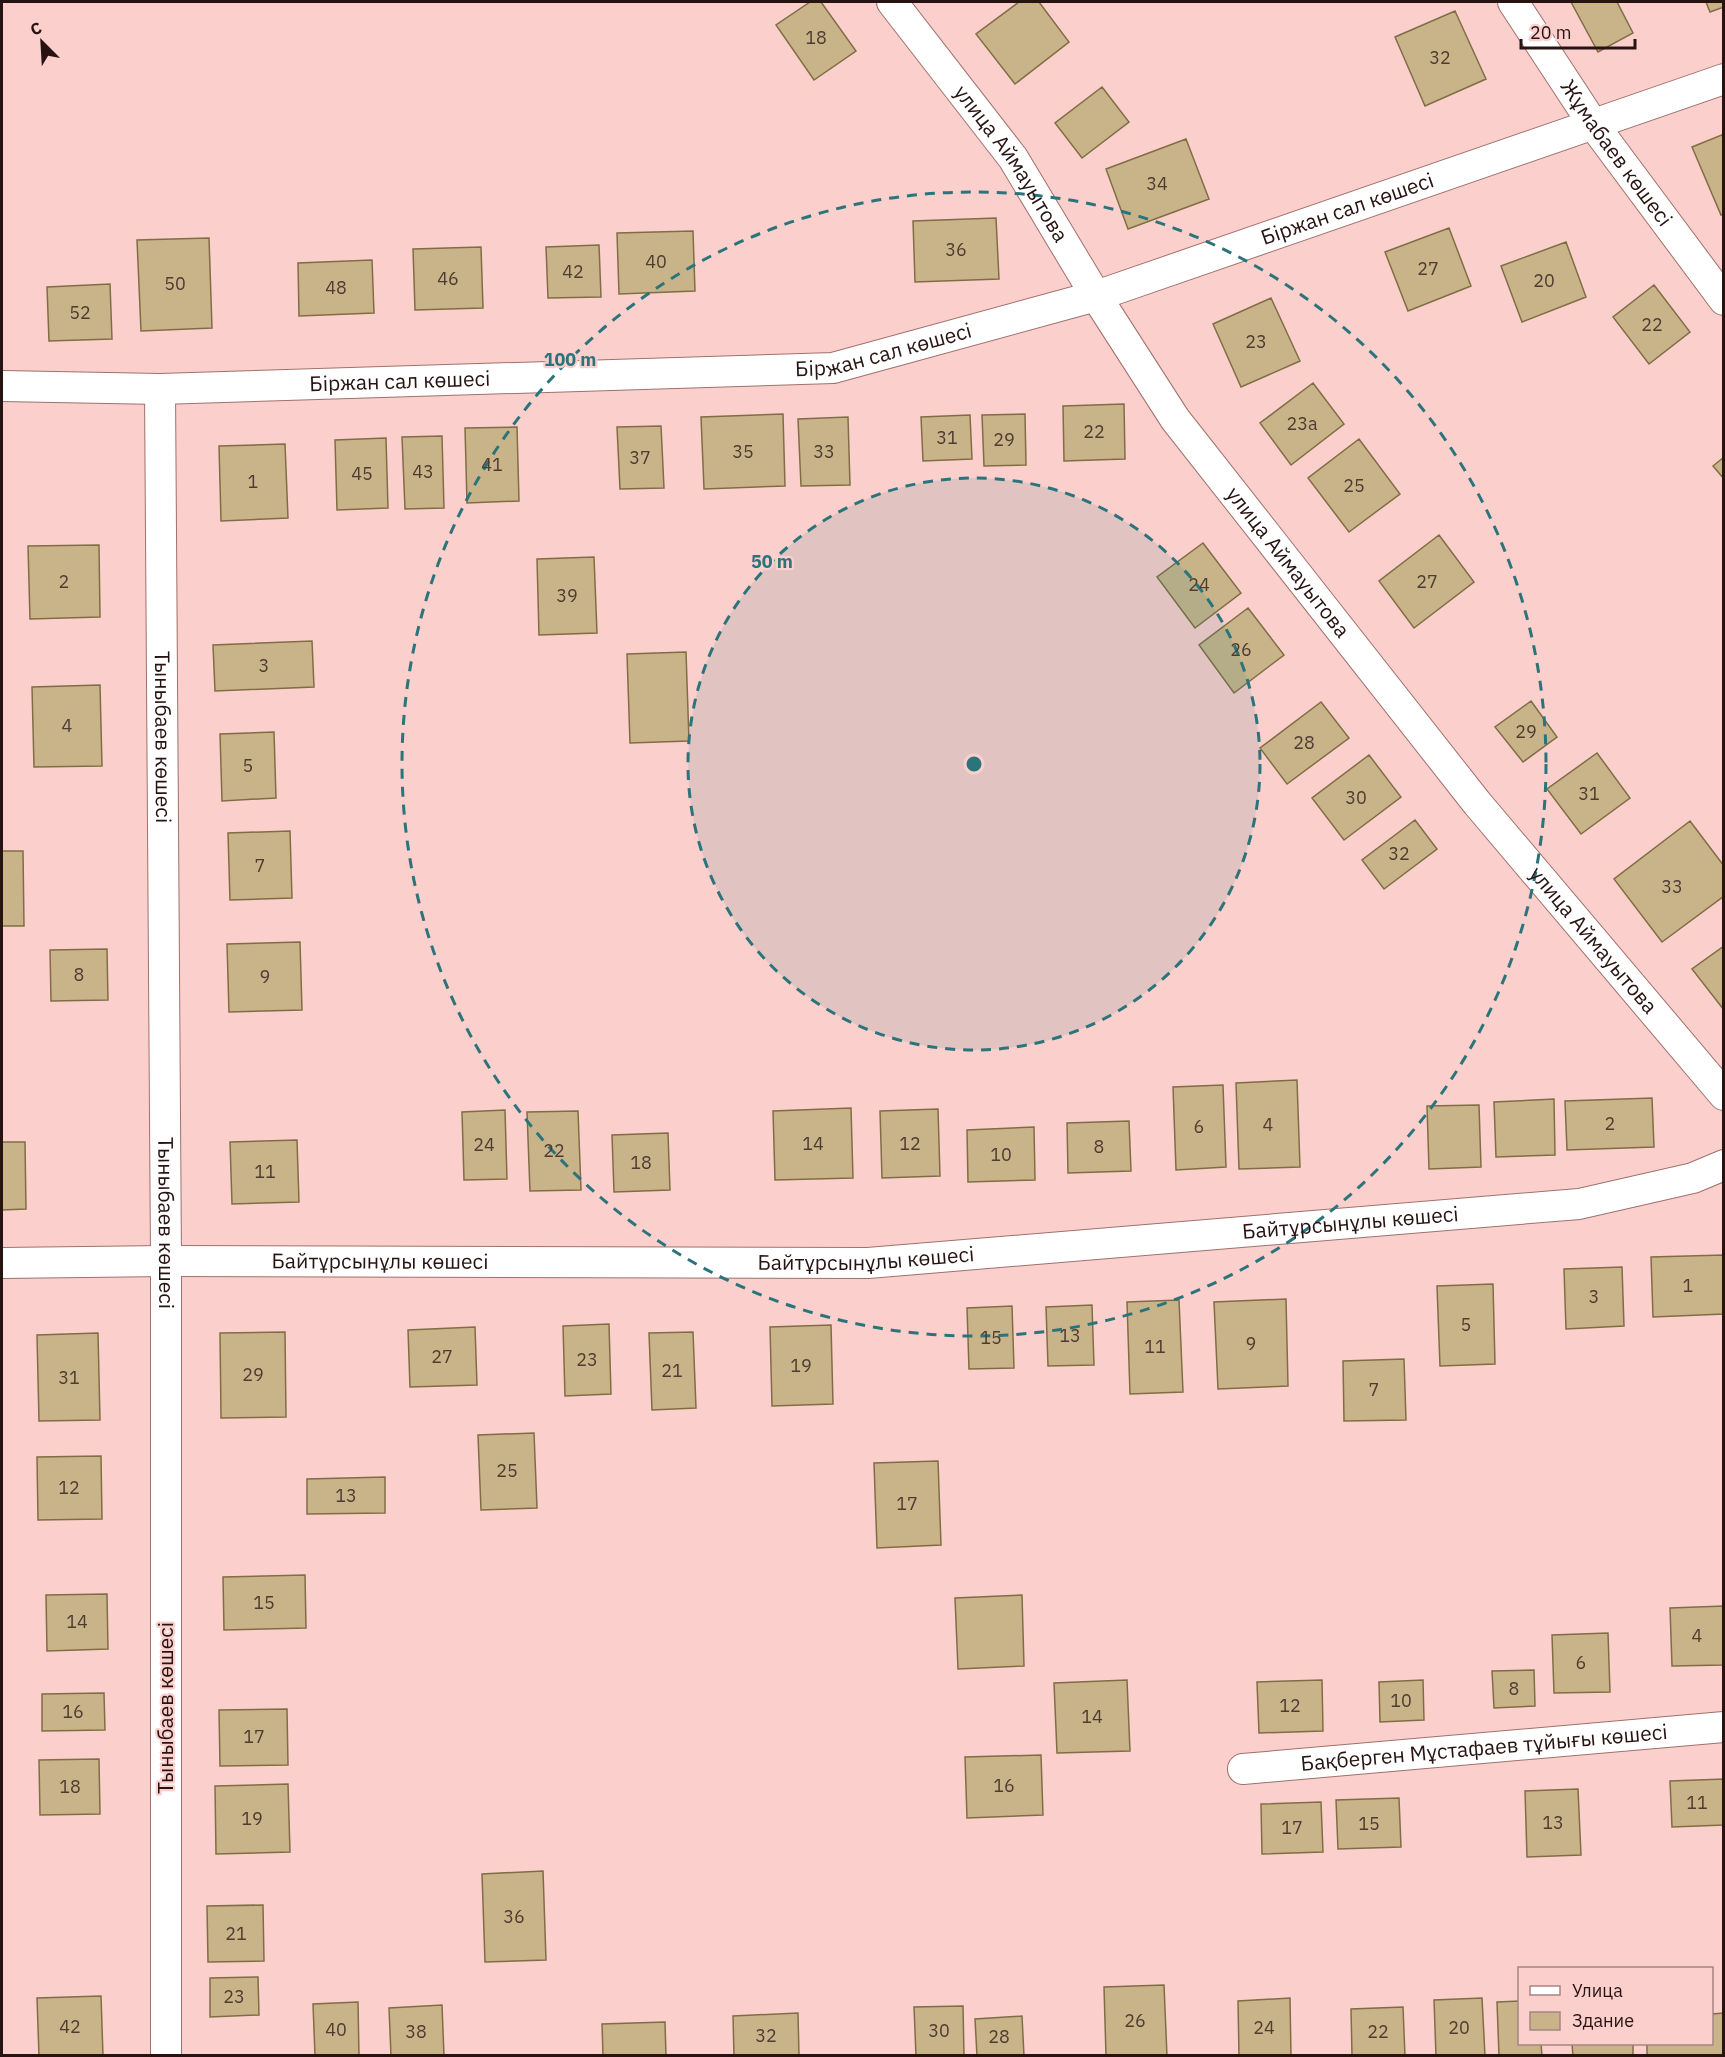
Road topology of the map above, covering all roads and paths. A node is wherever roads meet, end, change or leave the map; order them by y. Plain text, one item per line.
1 (892, 2) edge
2 (1513, 2) edge
3 (1724, 79) edge
4 (1593, 124) junction
5 (1096, 296) junction
6 (1724, 300) edge
7 (2, 386) edge
8 (160, 389) junction
9 (1724, 1095) edge
10 (1724, 1165) edge
11 (166, 1261) junction
12 (2, 1263) edge
13 (1724, 1727) edge
14 (1243, 1769) dead end
15 (166, 2055) edge

1 - 5 street, улица Аймауытова
2 - 4 street, Жұмабаев көшесі
3 - 4 street, Біржан сал көшесі
4 - 5 street, Біржан сал көшесі
4 - 6 street, Жұмабаев көшесі
5 - 8 street, Біржан сал көшесі
5 - 9 street, улица Аймауытова
7 - 8 street, Біржан сал көшесі
8 - 11 street, Тыныбаев көшесі
10 - 11 street, Байтұрсынұлы көшесі
11 - 12 street, Байтұрсынұлы көшесі
11 - 15 street, Тыныбаев көшесі
13 - 14 street, Бақберген Мұстафаев тұйығы көшесі

